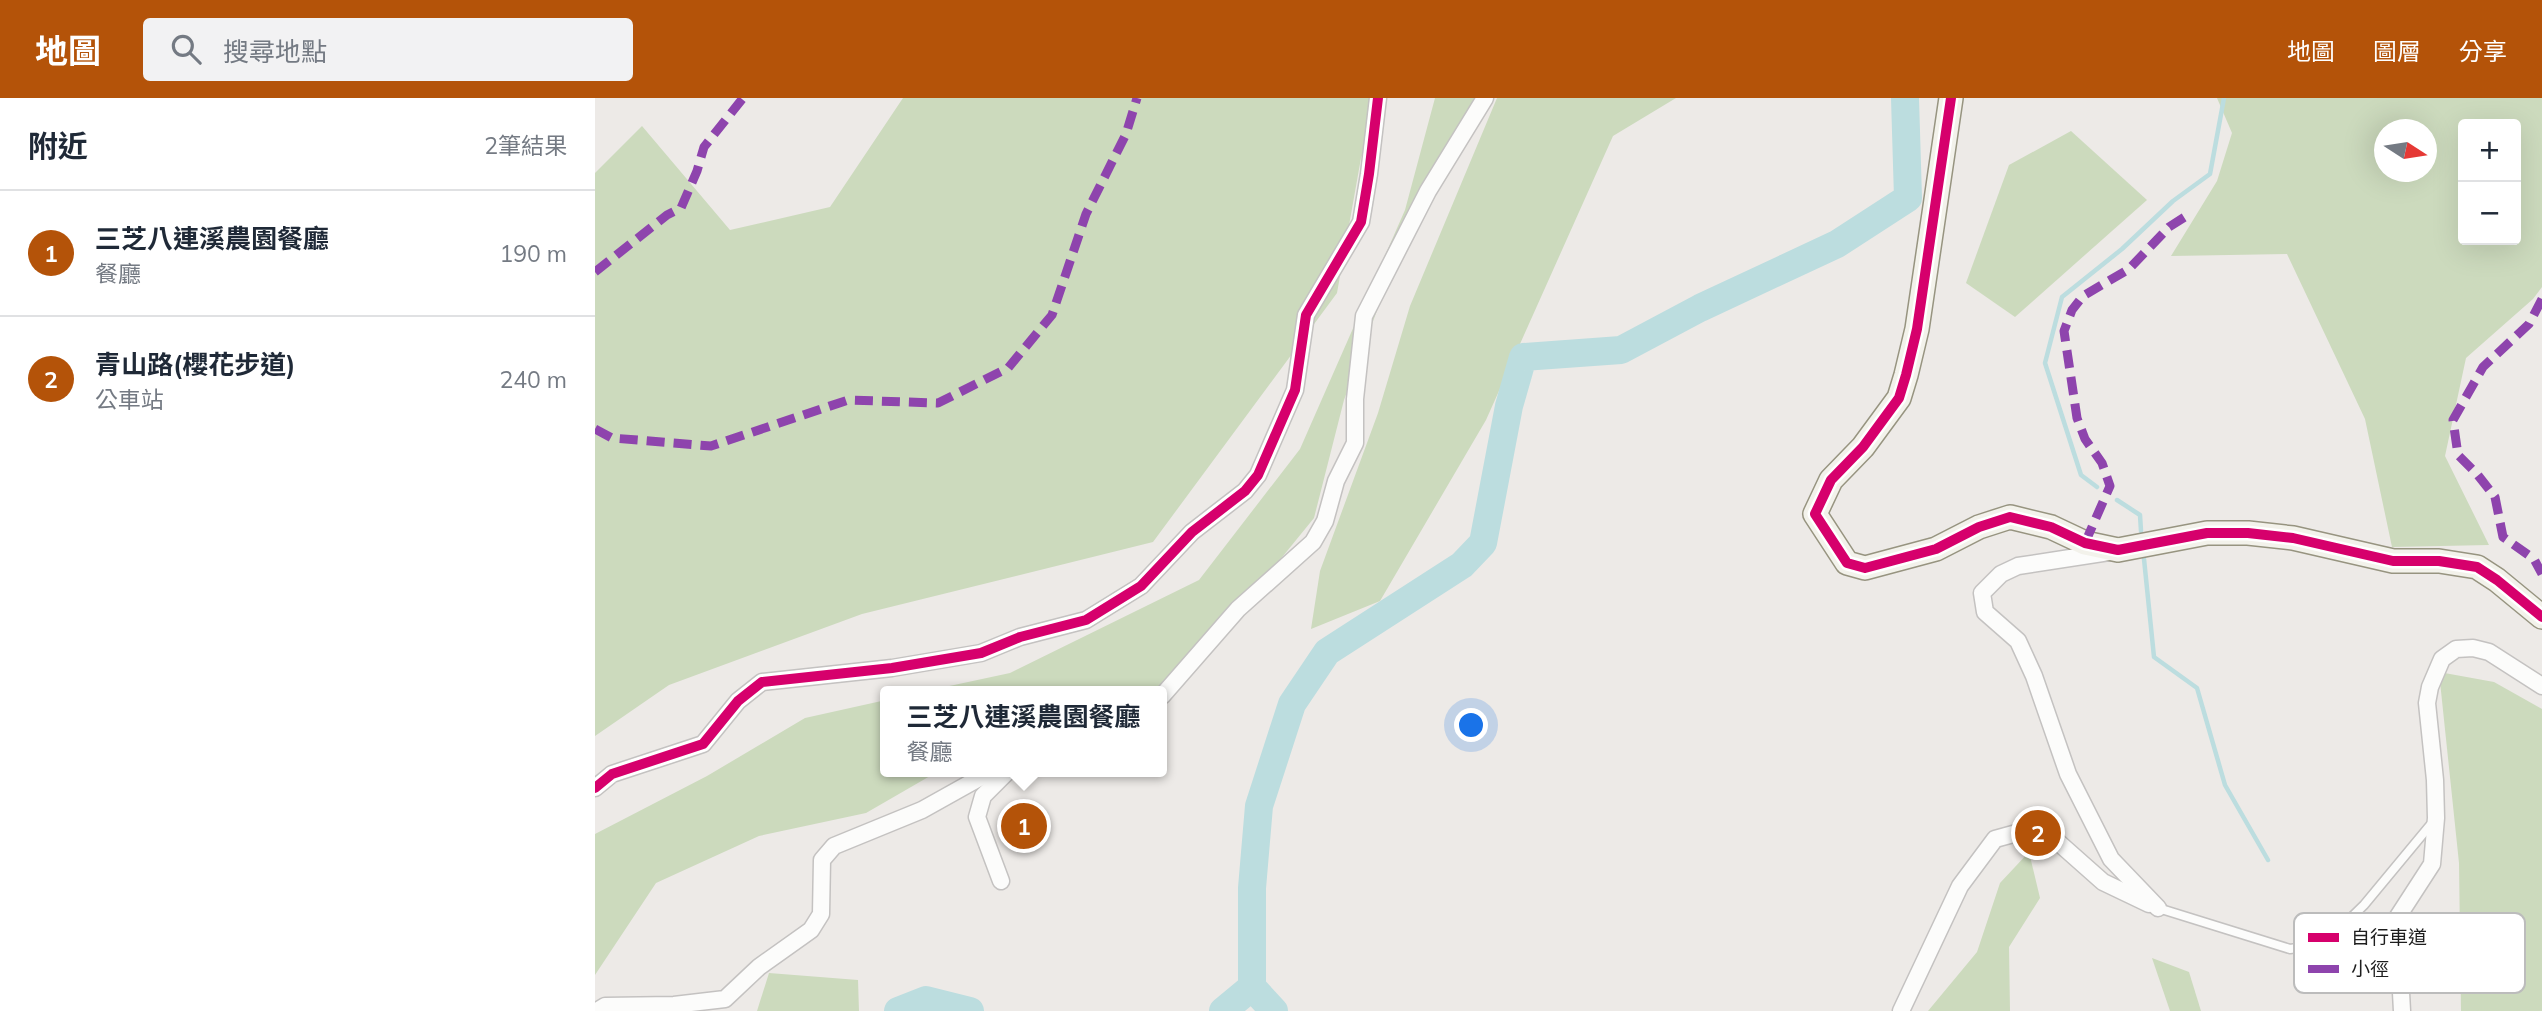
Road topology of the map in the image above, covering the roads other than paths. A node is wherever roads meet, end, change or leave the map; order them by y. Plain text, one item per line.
1 (1378, 98) edge
2 (1485, 98) edge
3 (1951, 98) edge
4 (2118, 550) junction
5 (2542, 617) edge
6 (2542, 686) edge
7 (1167, 690) edge
8 (981, 777) edge
9 (1002, 777) edge
10 (595, 788) edge
11 (2436, 818) junction
12 (1001, 881) dead end
13 (2158, 908) junction
14 (2356, 913) edge
15 (2399, 913) edge
16 (2294, 948) edge
17 (2401, 993) edge
18 (597, 1011) edge
19 (1901, 1011) edge
20 (2402, 1011) edge

1 - 10 street
2 - 7 street
3 - 4 street
4 - 5 street
4 - 13 street
6 - 11 street
8 - 18 street
9 - 12 street
11 - 14 lane
11 - 15 street
13 - 16 lane
13 - 19 street
17 - 20 street

